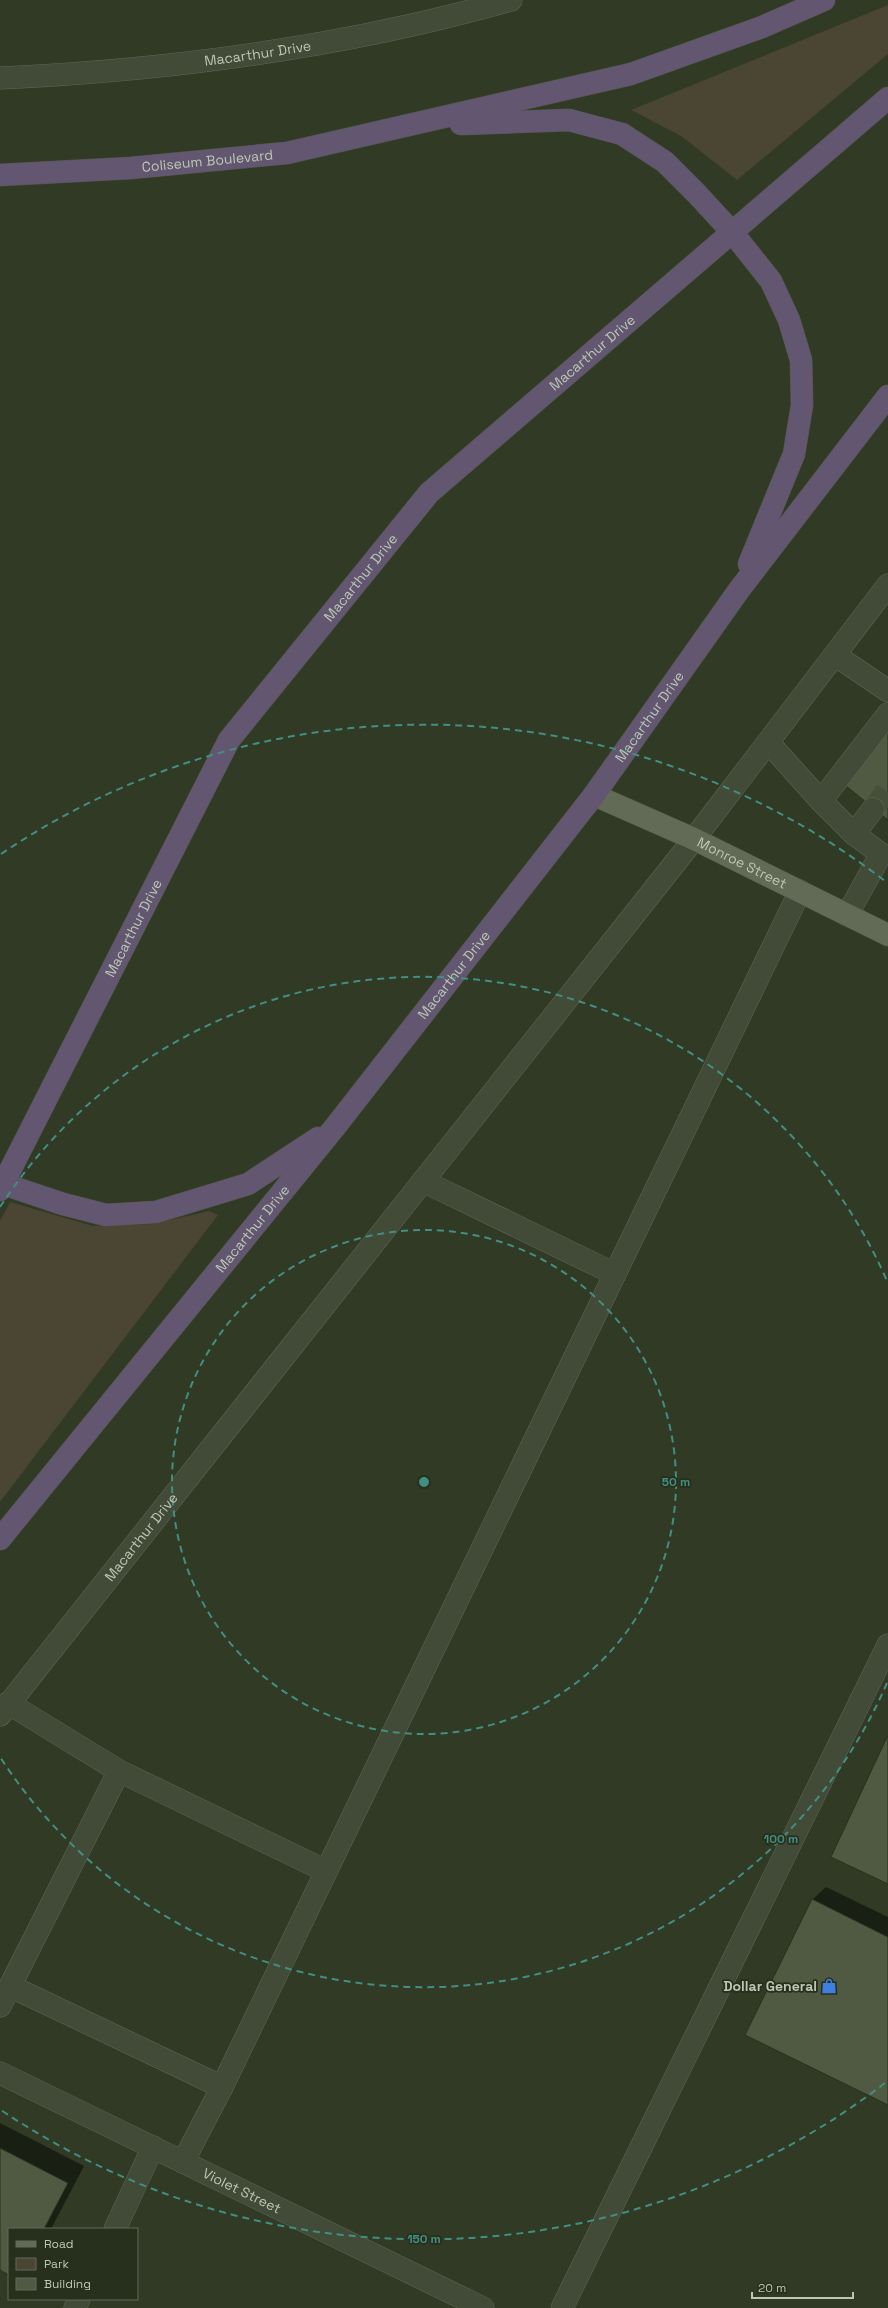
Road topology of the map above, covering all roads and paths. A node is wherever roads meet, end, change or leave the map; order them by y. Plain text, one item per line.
1 (512, 0) edge
2 (824, 0) edge
3 (0, 78) edge
4 (888, 98) edge
5 (413, 125) junction
6 (0, 176) edge
7 (732, 232) junction
8 (888, 396) edge
9 (888, 585) edge
10 (739, 590) junction
11 (835, 655) junction
12 (888, 691) edge
13 (888, 714) edge
14 (768, 742) junction
15 (594, 795) junction
16 (821, 801) junction
17 (873, 809) tunnel mouth
18 (854, 834) junction
19 (694, 840) junction
20 (885, 856) edge
21 (800, 891) junction
22 (847, 915) junction
23 (888, 935) edge
24 (335, 1127) junction
25 (423, 1181) junction
26 (1, 1185) edge
27 (615, 1274) junction
28 (0, 1539) edge
29 (888, 1645) edge
30 (4, 1709) edge
31 (119, 1770) junction
32 (326, 1871) junction
33 (10, 1986) junction
34 (0, 2006) edge
35 (0, 2073) edge
36 (222, 2087) junction
37 (153, 2147) junction
38 (183, 2162) junction
39 (115, 2228) edge
40 (469, 2305) edge
41 (562, 2308) edge

1 - 3 street, Macarthur Drive
2 - 5 highway
4 - 7 highway, Macarthur Drive
5 - 6 highway, Coliseum Boulevard
5 - 7 highway
7 - 10 highway
7 - 26 highway, Macarthur Drive
8 - 10 highway, Macarthur Drive
9 - 11 street, Macarthur Drive
10 - 15 highway, Macarthur Drive
11 - 12 street
11 - 14 street, Macarthur Drive
13 - 16 street
14 - 16 street
14 - 19 street, Macarthur Drive
15 - 19 main road, Monroe Street
15 - 24 highway, Macarthur Drive
16 - 18 street
17 - 18 street
18 - 20 street
19 - 21 main road, Monroe Street
19 - 25 street, Macarthur Drive
20 - 22 street
21 - 22 main road, Monroe Street
21 - 27 street
22 - 23 main road, Monroe Street
24 - 26 highway
24 - 28 highway, Macarthur Drive
25 - 27 street
25 - 30 street, Macarthur Drive
27 - 32 street
29 - 41 street
30 - 31 street
31 - 32 street
31 - 33 street
32 - 36 street
33 - 34 street
33 - 36 street
35 - 37 street, Violet Street
36 - 38 street
37 - 38 street, Violet Street
37 - 39 street
38 - 40 street, Violet Street

